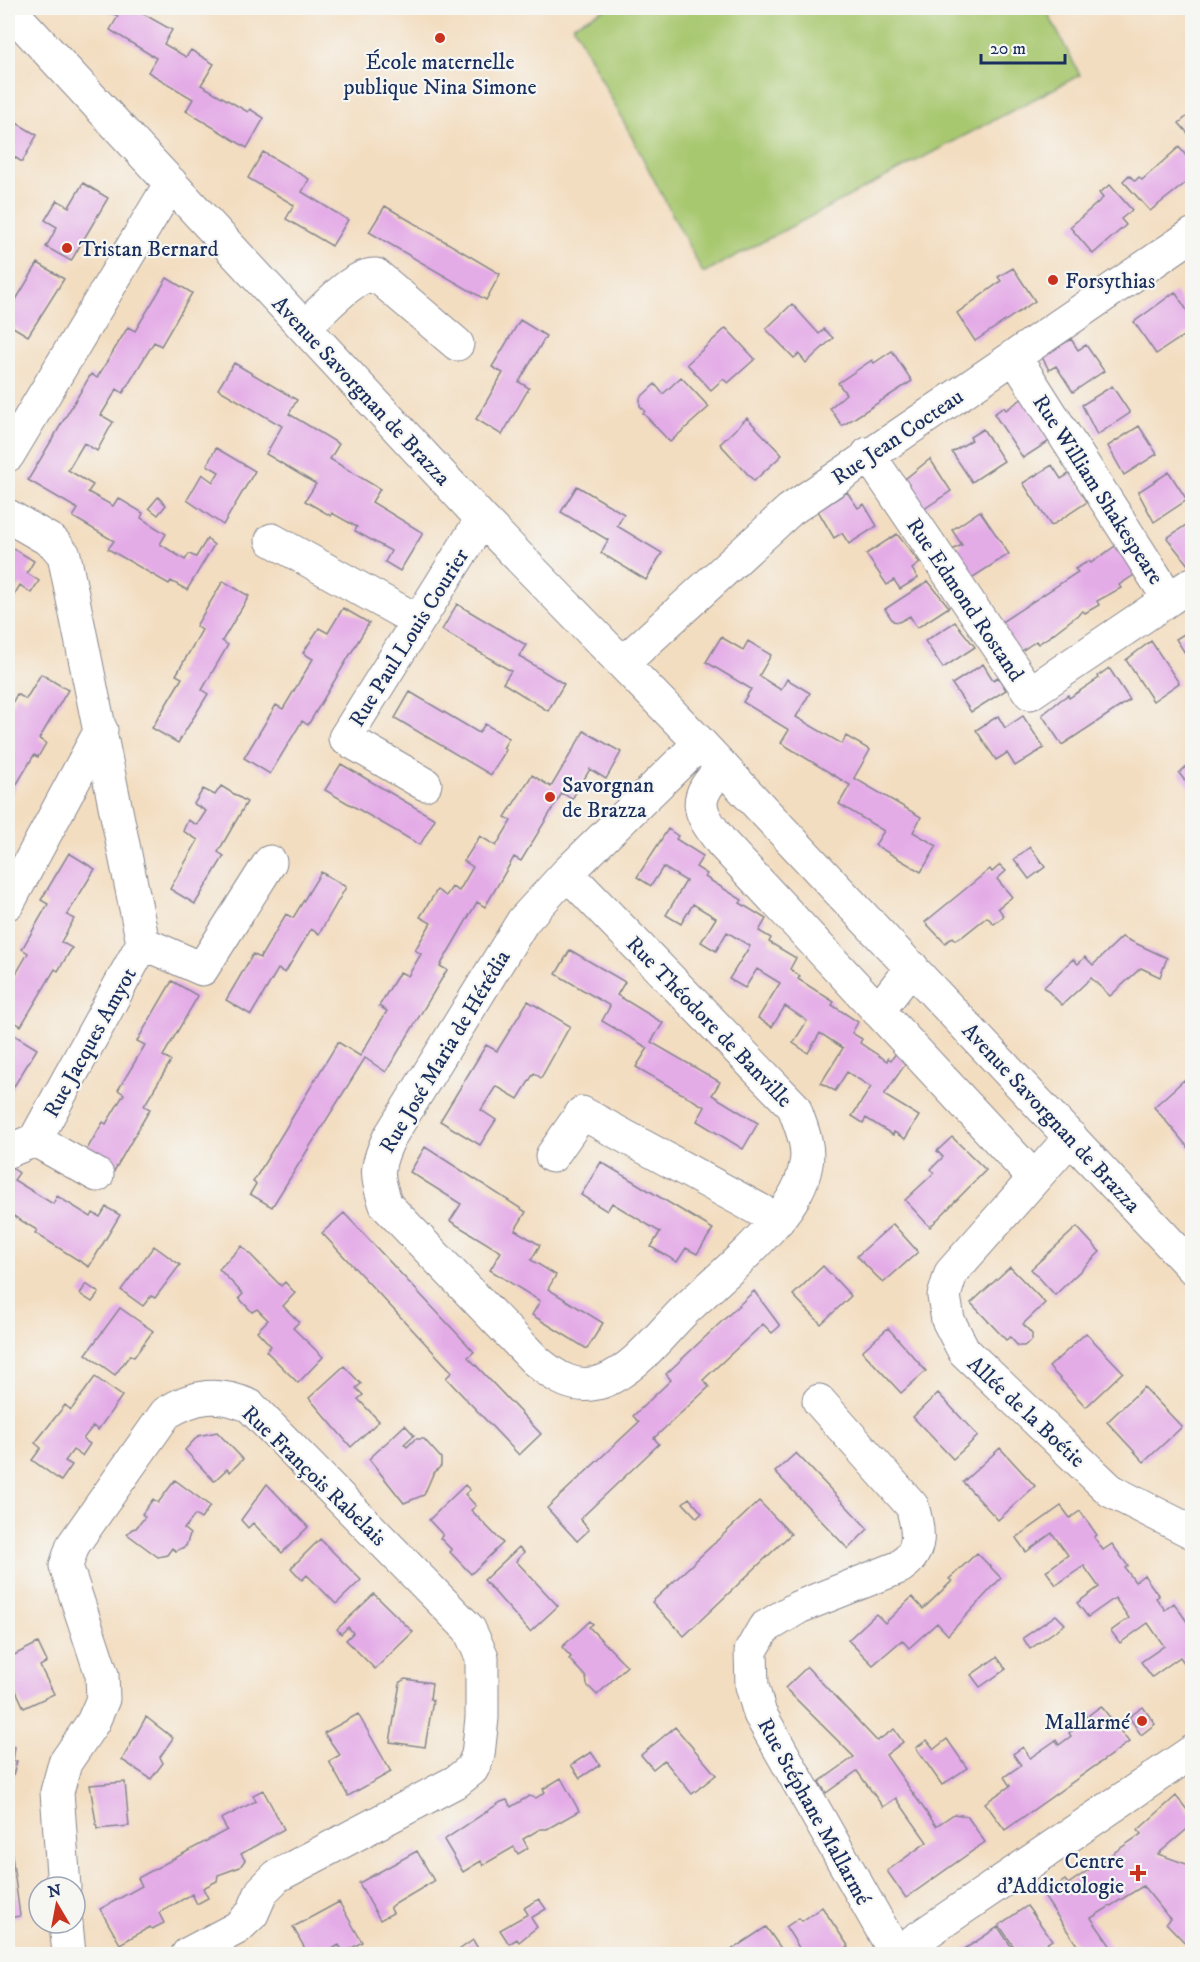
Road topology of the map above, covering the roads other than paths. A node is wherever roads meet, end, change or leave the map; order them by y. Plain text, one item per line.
1 (8, 8) edge
2 (171, 183) junction
3 (1192, 235) edge
4 (304, 327) junction
5 (457, 344) dead end
6 (1014, 356) junction
7 (868, 454) junction
8 (8, 455) edge
9 (8, 516) edge
10 (482, 519) junction
11 (272, 540) dead end
12 (1181, 591) edge
13 (418, 621) junction
14 (623, 663) junction
15 (101, 730) junction
16 (700, 743) junction
17 (723, 767) junction
18 (425, 784) dead end
19 (270, 862) dead end
20 (567, 873) junction
21 (8, 903) edge
22 (143, 943) junction
23 (912, 967) junction
24 (878, 1011) junction
25 (1071, 1137) junction
26 (21, 1146) edge
27 (552, 1156) dead end
28 (97, 1175) dead end
29 (1034, 1178) junction
30 (778, 1220) junction
31 (1192, 1268) edge
32 (579, 1386) joint
33 (819, 1401) dead end
34 (1192, 1532) edge
35 (1189, 1761) edge
36 (63, 1875) edge
37 (67, 1935) edge
38 (69, 1954) edge
39 (188, 1954) edge
40 (896, 1954) edge

1 - 2 street, Avenue Savorgnan de Brazza
2 - 4 street, Avenue Savorgnan de Brazza
2 - 8 street
3 - 6 street, Rue Jean Cocteau
4 - 5 street
4 - 10 street, Avenue Savorgnan de Brazza
6 - 7 street, Rue Jean Cocteau
6 - 12 street, Rue William Shakespeare
7 - 12 street, Rue Edmond Rostand
7 - 14 street, Rue Jean Cocteau
9 - 15 street, Rue Jacques Amyot
10 - 13 street, Rue Paul Louis Courier
10 - 14 street, Avenue Savorgnan de Brazza
11 - 13 street
13 - 18 street, Rue Paul Louis Courier
14 - 16 street, Avenue Savorgnan de Brazza
15 - 21 street
15 - 22 street, Rue Jacques Amyot
16 - 17 street, Avenue Savorgnan de Brazza
16 - 20 street, Rue José Maria de Hérédia
17 - 23 street, Avenue Savorgnan de Brazza
17 - 24 street
19 - 22 street, Rue Jacques Amyot
20 - 30 street, Rue Théodore de Banville
20 - 32 street, Rue José Maria de Hérédia
22 - 26 street, Rue Jacques Amyot
23 - 24 street
23 - 25 street, Avenue Savorgnan de Brazza
24 - 29 street
25 - 29 street, Allée de la Boétie
25 - 31 street, Avenue Savorgnan de Brazza
26 - 28 street, Rue Jacques Amyot
27 - 30 street
29 - 34 street, Allée de la Boétie
30 - 32 street, Rue Théodore de Banville
33 - 40 street, Rue Stéphane Mallarmé
35 - 40 street
36 - 39 street, Rue François Rabelais
37 - 38 street

